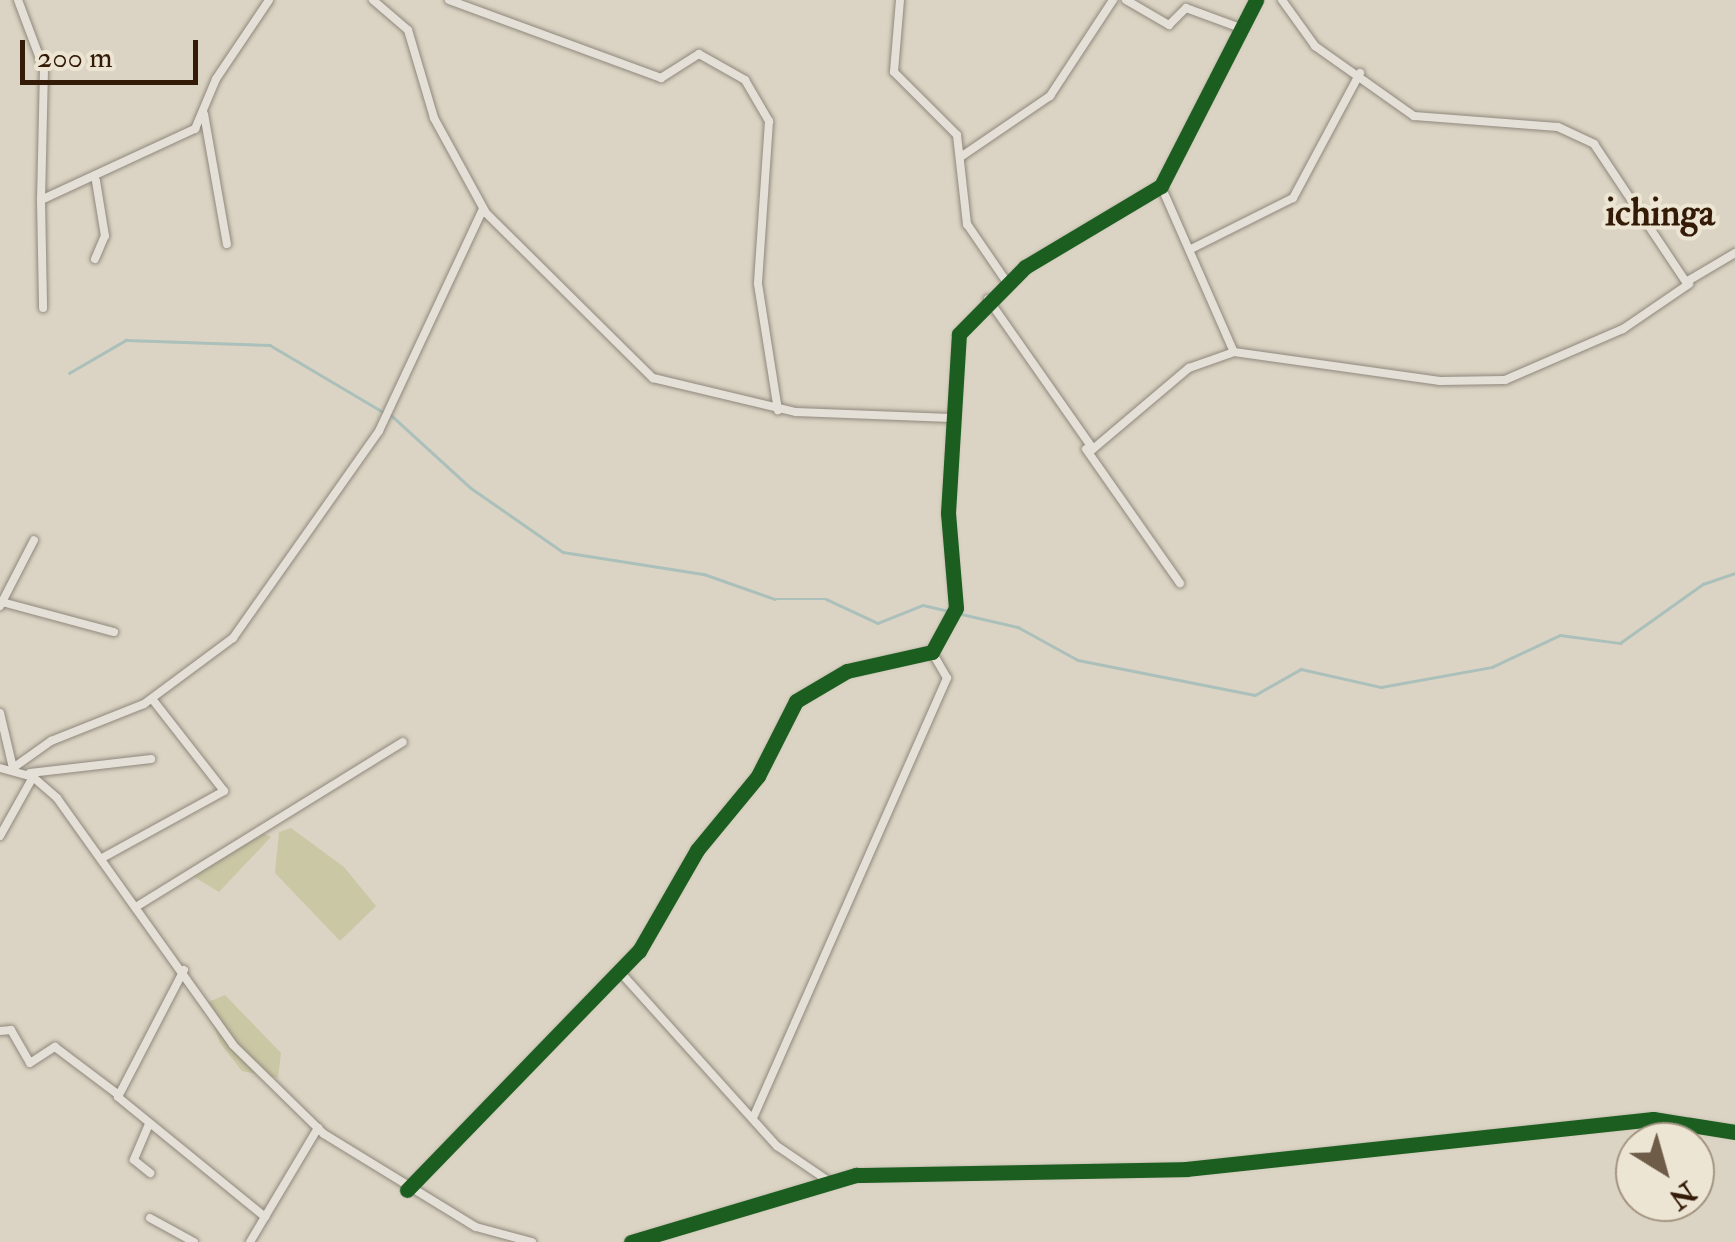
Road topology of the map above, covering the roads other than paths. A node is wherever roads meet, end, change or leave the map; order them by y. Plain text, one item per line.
1 (18, 0) edge
2 (269, 0) edge
3 (373, 0) edge
4 (449, 0) edge
5 (900, 0) edge
6 (1113, 0) edge
7 (1126, 0) edge
8 (1256, 0) edge
9 (1282, 0) edge
10 (1187, 4) edge
11 (1240, 28) junction
12 (1360, 73) junction
13 (202, 110) junction
14 (962, 156) junction
15 (96, 181) junction
16 (1161, 186) junction
17 (40, 200) junction
18 (483, 209) junction
19 (227, 244) dead end
20 (1191, 249) junction
21 (1735, 253) edge
22 (95, 258) dead end
23 (1006, 281) junction
24 (1689, 284) junction
25 (988, 299) junction
26 (43, 308) dead end
27 (1234, 352) junction
28 (778, 410) junction
29 (951, 418) junction
30 (1102, 446) junction
31 (1086, 448) junction
32 (1093, 462) junction
33 (34, 540) dead end
34 (1180, 583) dead end
35 (1, 604) edge
36 (114, 632) dead end
37 (932, 652) junction
38 (152, 699) junction
39 (0, 713) edge
40 (403, 742) dead end
41 (151, 759) dead end
42 (0, 768) edge
43 (13, 768) junction
44 (30, 775) junction
45 (0, 836) edge
46 (104, 857) junction
47 (140, 905) junction
48 (184, 970) junction
49 (621, 972) junction
50 (0, 1031) edge
51 (116, 1093) junction
52 (753, 1118) junction
53 (149, 1124) junction
54 (318, 1128) junction
55 (1735, 1132) edge
56 (150, 1173) dead end
57 (830, 1182) junction
58 (406, 1190) junction
59 (266, 1217) junction
60 (150, 1218) dead end
61 (194, 1242) edge
62 (250, 1242) edge
63 (532, 1242) edge
64 (631, 1242) edge

1 - 17 street
2 - 13 street
3 - 18 street
4 - 28 street
5 - 14 street
6 - 14 street
7 - 10 street
8 - 11 street
9 - 12 street
10 - 11 street
11 - 16 street
12 - 20 street
12 - 24 street
13 - 15 street
13 - 19 street
14 - 23 street
15 - 17 street
15 - 22 street
16 - 20 street
16 - 23 street
17 - 26 street
18 - 28 street
18 - 38 street
20 - 27 street
21 - 24 street
23 - 25 street
24 - 27 street
25 - 29 street
25 - 31 street
27 - 30 street
28 - 29 street
29 - 37 street
30 - 31 street
30 - 32 street
31 - 32 street
32 - 34 street
33 - 35 street
35 - 36 street
37 - 49 street
37 - 52 street
38 - 43 street
38 - 46 street
39 - 43 street
40 - 47 street
41 - 44 street
42 - 43 street
43 - 44 street
44 - 45 street
44 - 46 street
46 - 47 street
47 - 48 street
48 - 51 street
48 - 54 street
49 - 52 street
49 - 58 street
50 - 51 street
51 - 53 street
52 - 57 street
53 - 56 street
53 - 59 street
54 - 58 street
54 - 59 street
55 - 57 street
57 - 64 street
58 - 63 street
59 - 62 street
60 - 61 street

